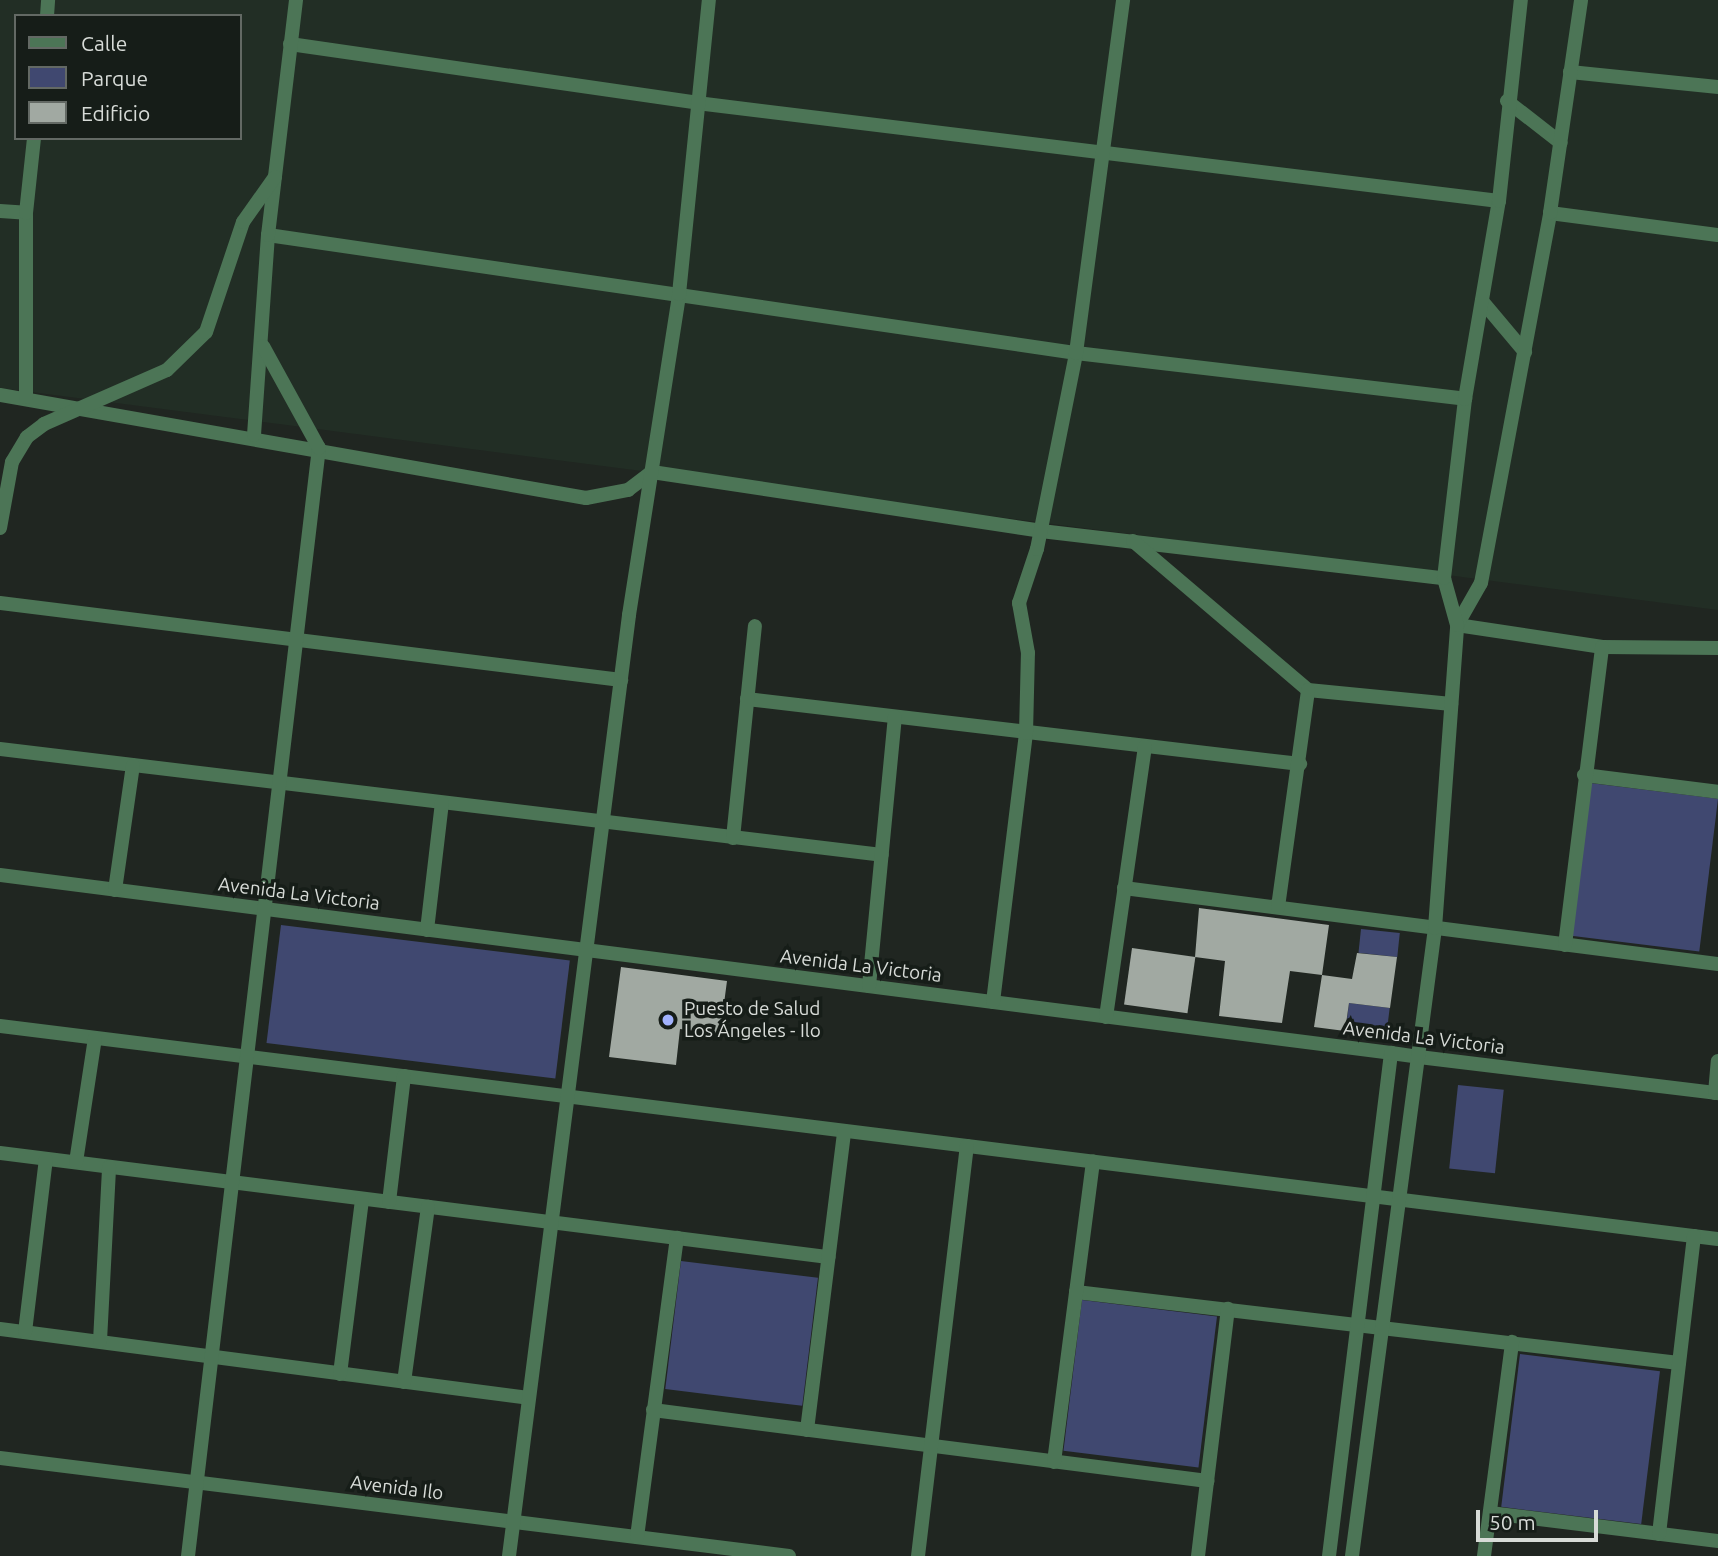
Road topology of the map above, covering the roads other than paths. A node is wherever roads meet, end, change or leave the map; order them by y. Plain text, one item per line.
1 (296, 0) edge
2 (709, 0) edge
3 (1123, 0) edge
4 (1521, 0) edge
5 (1581, 0) edge
6 (290, 44) junction
7 (1570, 72) junction
8 (1718, 87) edge
9 (1507, 101) junction
10 (697, 103) junction
11 (34, 140) edge
12 (1561, 143) junction
13 (1106, 156) junction
14 (275, 177) junction
15 (1499, 201) junction
16 (0, 211) edge
17 (26, 213) junction
18 (1550, 213) junction
19 (268, 234) junction
20 (1718, 235) edge
21 (679, 295) junction
22 (1482, 301) junction
23 (263, 346) junction
24 (1525, 352) junction
25 (1076, 354) junction
26 (0, 395) edge
27 (26, 397) junction
28 (1465, 399) junction
29 (83, 408) junction
30 (254, 435) junction
31 (320, 448) junction
32 (652, 472) junction
33 (0, 528) edge
34 (1041, 531) junction
35 (1132, 541) junction
36 (1444, 578) junction
37 (0, 603) edge
38 (1457, 625) junction
39 (755, 626) dead end
40 (297, 640) junction
41 (1602, 647) junction
42 (1718, 648) edge
43 (621, 680) junction
44 (1308, 690) junction
45 (747, 699) junction
46 (1451, 704) junction
47 (895, 717) junction
48 (1026, 733) junction
49 (1145, 747) junction
50 (0, 749) edge
51 (1300, 764) junction
52 (133, 765) junction
53 (1584, 775) junction
54 (280, 783) junction
55 (1718, 792) edge
56 (442, 803) junction
57 (602, 822) junction
58 (733, 838) junction
59 (882, 855) junction
60 (0, 875) edge
61 (1124, 888) junction
62 (115, 890) junction
63 (1278, 907) junction
64 (265, 909) junction
65 (1434, 928) junction
66 (427, 930) junction
67 (1565, 944) junction
68 (586, 950) junction
69 (1718, 964) edge
70 (869, 986) junction
71 (993, 1002) junction
72 (1106, 1017) junction
73 (0, 1026) edge
74 (95, 1038) junction
75 (1391, 1053) junction
76 (247, 1057) junction
77 (1419, 1057) junction
78 (1718, 1061) edge
79 (404, 1076) junction
80 (1716, 1093) edge
81 (568, 1096) junction
82 (844, 1131) junction
83 (967, 1146) junction
84 (0, 1153) edge
85 (46, 1159) junction
86 (76, 1162) junction
87 (1093, 1162) junction
88 (109, 1167) junction
89 (232, 1182) junction
90 (1374, 1197) junction
91 (362, 1199) junction
92 (1400, 1200) junction
93 (389, 1202) junction
94 (428, 1207) junction
95 (551, 1223) junction
96 (1694, 1236) junction
97 (677, 1238) junction
98 (1718, 1239) edge
99 (828, 1257) junction
100 (1076, 1292) junction
101 (1228, 1309) junction
102 (1358, 1323) junction
103 (1383, 1326) junction
104 (0, 1329) edge
105 (25, 1332) junction
106 (100, 1341) junction
107 (1512, 1342) junction
108 (212, 1357) junction
109 (1679, 1363) junction
110 (340, 1374) junction
111 (404, 1382) junction
112 (529, 1398) junction
113 (653, 1410) junction
114 (807, 1430) junction
115 (931, 1446) junction
116 (0, 1458) edge
117 (1054, 1462) junction
118 (1207, 1481) junction
119 (197, 1482) junction
120 (1490, 1513) junction
121 (513, 1521) junction
122 (1659, 1534) junction
123 (637, 1537) junction
124 (1718, 1541) edge
125 (188, 1556) edge
126 (509, 1556) edge
127 (789, 1556) edge
128 (918, 1556) edge
129 (1198, 1556) edge
130 (1329, 1556) edge
131 (1353, 1556) edge
132 (1484, 1556) edge

1 - 6 street
2 - 10 street
3 - 13 street
4 - 9 street
5 - 7 street
6 - 10 street
6 - 14 street
7 - 8 street
7 - 12 street
9 - 12 street
9 - 15 street
10 - 13 street
10 - 21 street
11 - 17 street
12 - 18 street
13 - 15 street
13 - 25 street
14 - 19 street
14 - 29 street
15 - 22 street
16 - 17 street
17 - 27 street
18 - 20 street
18 - 24 street
19 - 21 street
19 - 23 street
21 - 25 street
21 - 32 street
22 - 24 street
22 - 28 street
23 - 30 street
23 - 31 street
24 - 38 street
25 - 28 street
25 - 34 street
26 - 27 street
27 - 29 street
28 - 36 street
29 - 30 street
29 - 33 street
30 - 31 street
31 - 32 street
31 - 40 street
32 - 34 street
32 - 43 street
34 - 35 street
34 - 48 street
35 - 36 street
35 - 44 street
36 - 38 street
37 - 40 street
38 - 41 street
38 - 46 street
39 - 45 street
40 - 43 street
40 - 54 street
41 - 42 street
41 - 53 street
43 - 57 street
44 - 46 street
44 - 51 street
45 - 47 street
45 - 58 street
46 - 65 street
47 - 48 street
47 - 59 street
48 - 49 street
48 - 71 street
49 - 51 street
49 - 61 street
50 - 52 street
51 - 63 street
52 - 54 street
52 - 62 street
53 - 55 street
53 - 67 street
54 - 56 street
54 - 64 street
56 - 57 street
56 - 66 street
57 - 58 street
57 - 68 street
58 - 59 street
59 - 70 street
60 - 62 street, Avenida La Victoria
61 - 63 street
61 - 72 street
62 - 64 street, Avenida La Victoria
63 - 65 street
64 - 66 street, Avenida La Victoria
64 - 76 street
65 - 67 street
65 - 77 street
66 - 68 street, Avenida La Victoria
67 - 69 street
68 - 70 street, Avenida La Victoria
68 - 81 street
70 - 71 street, Avenida La Victoria
71 - 72 street, Avenida La Victoria
72 - 75 street, Avenida La Victoria
73 - 74 street
74 - 76 street
74 - 86 street
75 - 77 street, Avenida La Victoria
75 - 90 street
76 - 79 street
76 - 89 street
77 - 80 street, Avenida La Victoria
77 - 92 street
78 - 80 street
79 - 81 street
79 - 93 street
81 - 82 street
81 - 95 street
82 - 83 street
82 - 99 street
83 - 87 street
83 - 115 street
84 - 85 street
85 - 86 street
85 - 105 street
86 - 88 street
87 - 90 street
87 - 100 street
88 - 89 street
88 - 106 street
89 - 91 street
89 - 108 street
90 - 92 street
90 - 102 street
91 - 93 street
91 - 110 street
92 - 96 street
92 - 103 street
93 - 94 street
94 - 95 street
94 - 111 street
95 - 97 street
95 - 112 street
96 - 98 street
96 - 109 street
97 - 99 street
97 - 113 street
99 - 114 street
100 - 101 street
100 - 117 street
101 - 102 street
101 - 118 street
102 - 103 street
102 - 130 street
103 - 107 street
103 - 131 street
104 - 105 street
105 - 106 street
106 - 108 street
107 - 109 street
107 - 120 street
108 - 110 street
108 - 119 street
109 - 122 street
110 - 111 street
111 - 112 street
112 - 121 street
113 - 114 street
113 - 123 street
114 - 115 street
115 - 117 street
115 - 128 street
116 - 119 street, Avenida Ilo
117 - 118 street
118 - 129 street
119 - 121 street, Avenida Ilo
119 - 125 street
120 - 122 street
120 - 132 street
121 - 123 street, Avenida Ilo
121 - 126 street
122 - 124 street
123 - 127 street, Avenida Ilo

